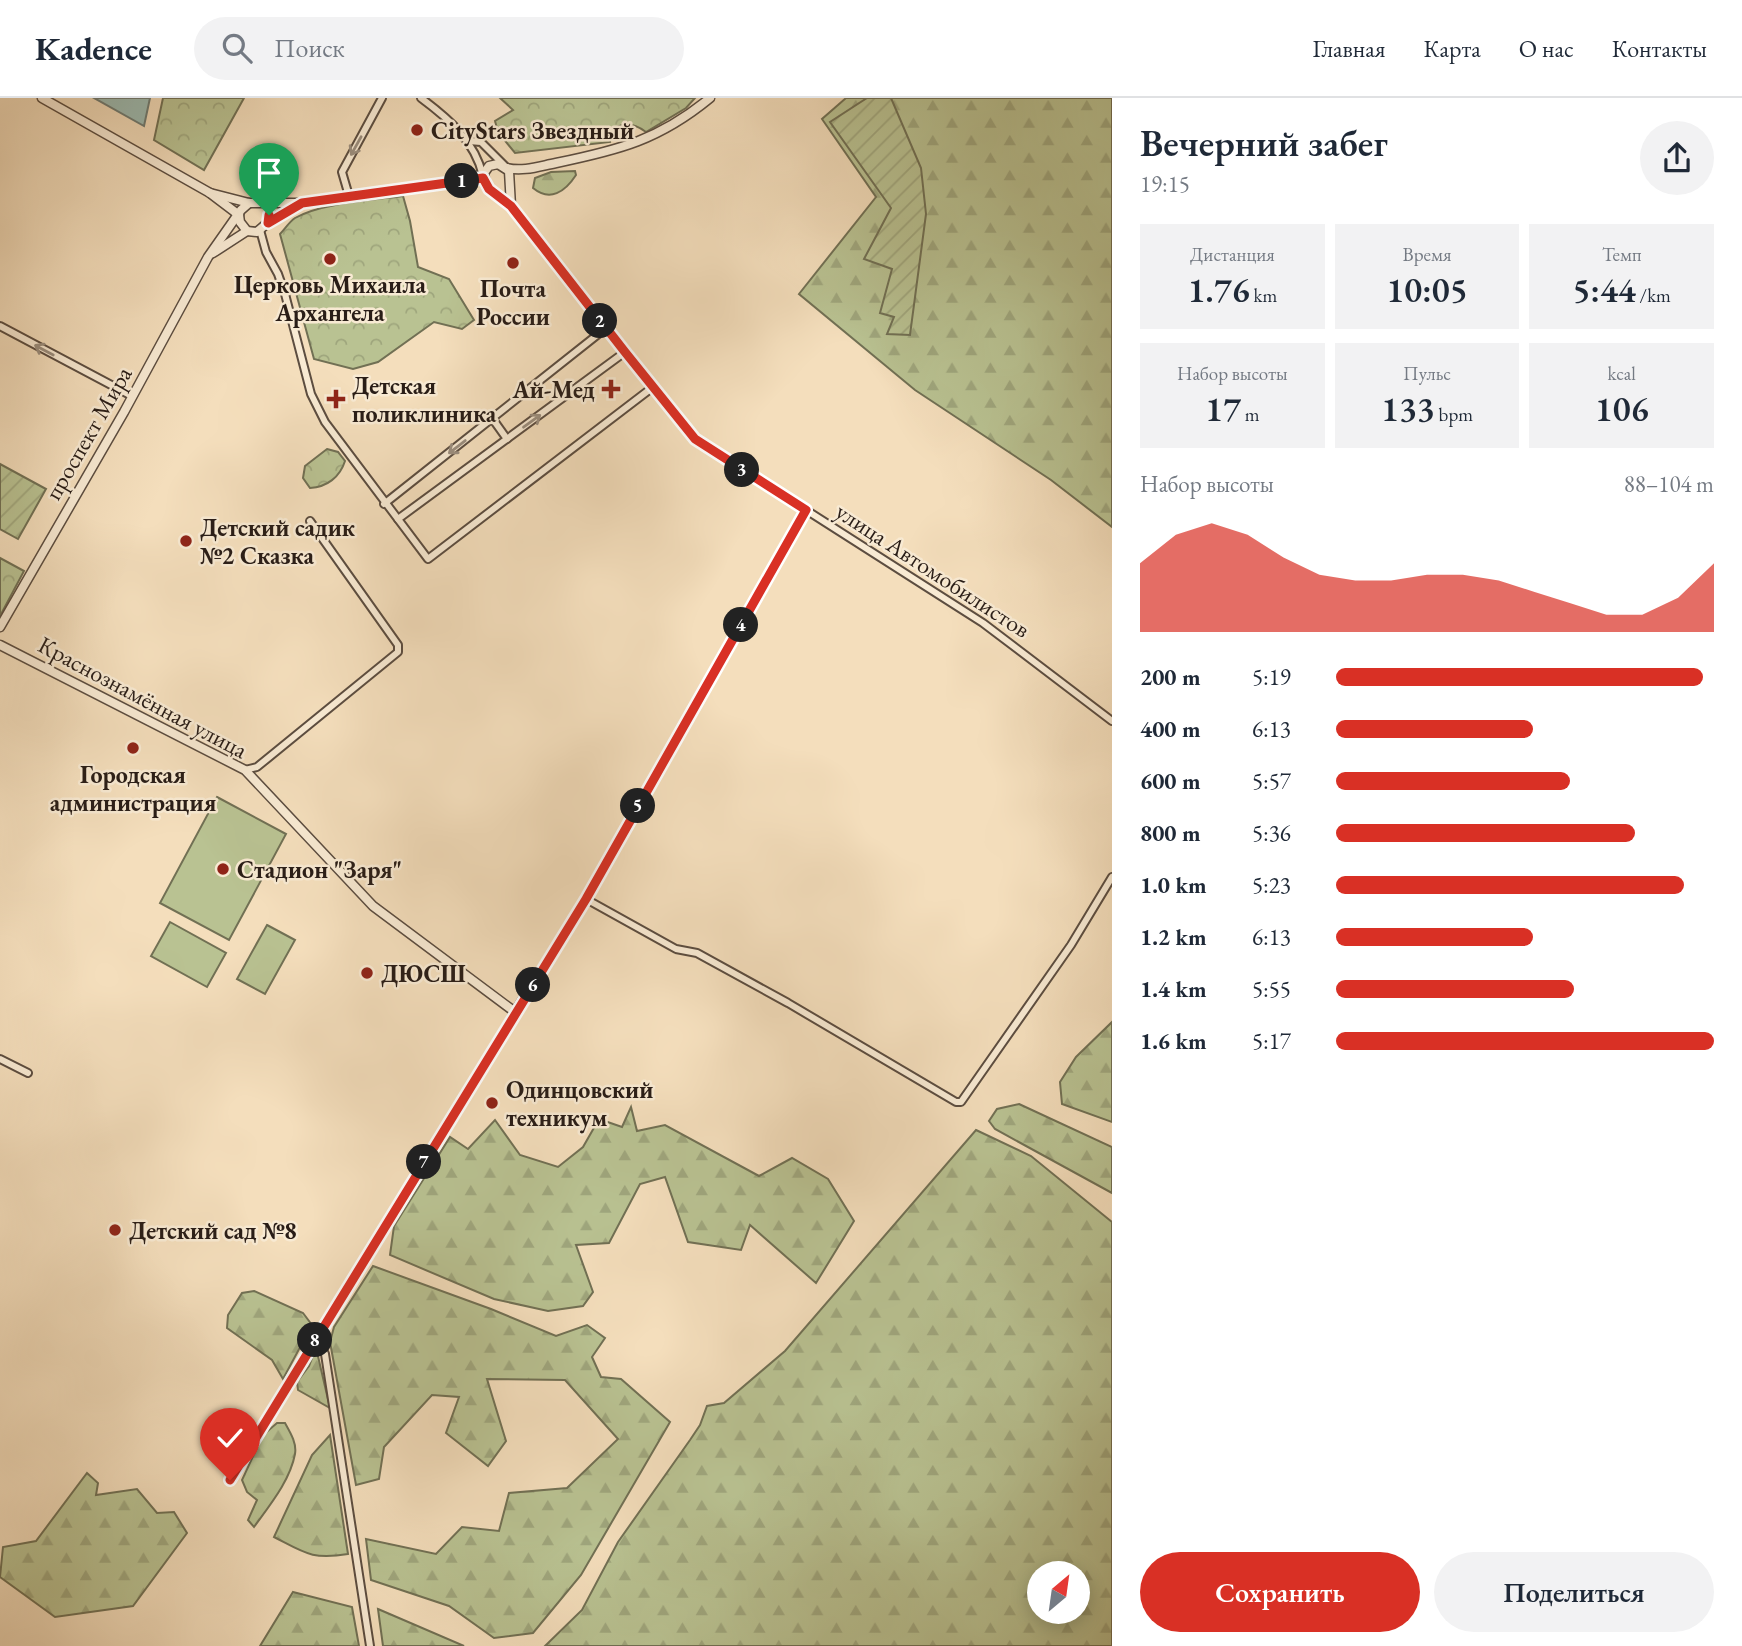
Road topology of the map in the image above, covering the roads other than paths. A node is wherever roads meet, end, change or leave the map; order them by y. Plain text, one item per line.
1 (42, 98) edge
2 (382, 98) edge
3 (421, 98) edge
4 (710, 98) edge
5 (469, 141) junction
6 (509, 172) junction
7 (483, 178) junction
8 (493, 191) junction
9 (209, 193) junction
10 (349, 196) junction
11 (249, 203) junction
12 (302, 203) junction
13 (261, 204) junction
14 (511, 206) junction
15 (239, 215) junction
16 (268, 223) junction
17 (260, 230) junction
18 (247, 231) junction
19 (208, 257) junction
20 (0, 326) edge
21 (606, 328) junction
22 (625, 352) junction
23 (653, 387) junction
24 (132, 396) junction
25 (492, 418) junction
26 (507, 439) junction
27 (384, 504) junction
28 (806, 510) junction
29 (398, 519) junction
30 (310, 521) dead end
31 (0, 627) edge
32 (0, 645) edge
33 (1112, 721) edge
34 (245, 770) junction
35 (1112, 877) edge
36 (586, 899) junction
37 (515, 1012) junction
38 (0, 1059) edge
39 (28, 1073) dead end
40 (317, 1336) junction
41 (230, 1480) dead end
42 (370, 1646) edge

1 - 9 street
2 -> 10 street
3 - 5 street
4 - 6 street
5 - 6 street
5 - 7 street
6 - 7 street
6 - 8 street
6 - 14 street
7 - 8 street
7 - 10 street
8 - 14 street, улица Автомобилистов
9 - 11 street
9 - 15 street
10 - 12 street
11 - 13 street
11 - 15 street
12 - 13 street
12 - 16 street
13 - 16 street
14 - 21 street, улица Автомобилистов
15 - 18 street
15 - 19 street, проспект Мира
16 - 17 street
17 - 18 street
17 - 27 street
18 - 19 street, проспект Мира
19 - 24 street, проспект Мира
24 -> 20 street
21 - 22 street, улица Автомобилистов
21 - 25 street
22 - 23 street, улица Автомобилистов
26 -> 22 street
23 - 28 street, улица Автомобилистов
23 - 29 street
24 - 31 street, проспект Мира
25 - 26 street
25 -> 27 street
26 - 29 street
27 - 29 street
28 - 33 street, улица Автомобилистов
28 - 36 street
30 - 34 street
32 - 34 street, Краснознамённая улица
34 - 37 street, Краснознамённая улица
35 - 36 street
36 - 37 street
37 - 40 street
38 - 39 street
40 - 41 street
40 - 42 street

